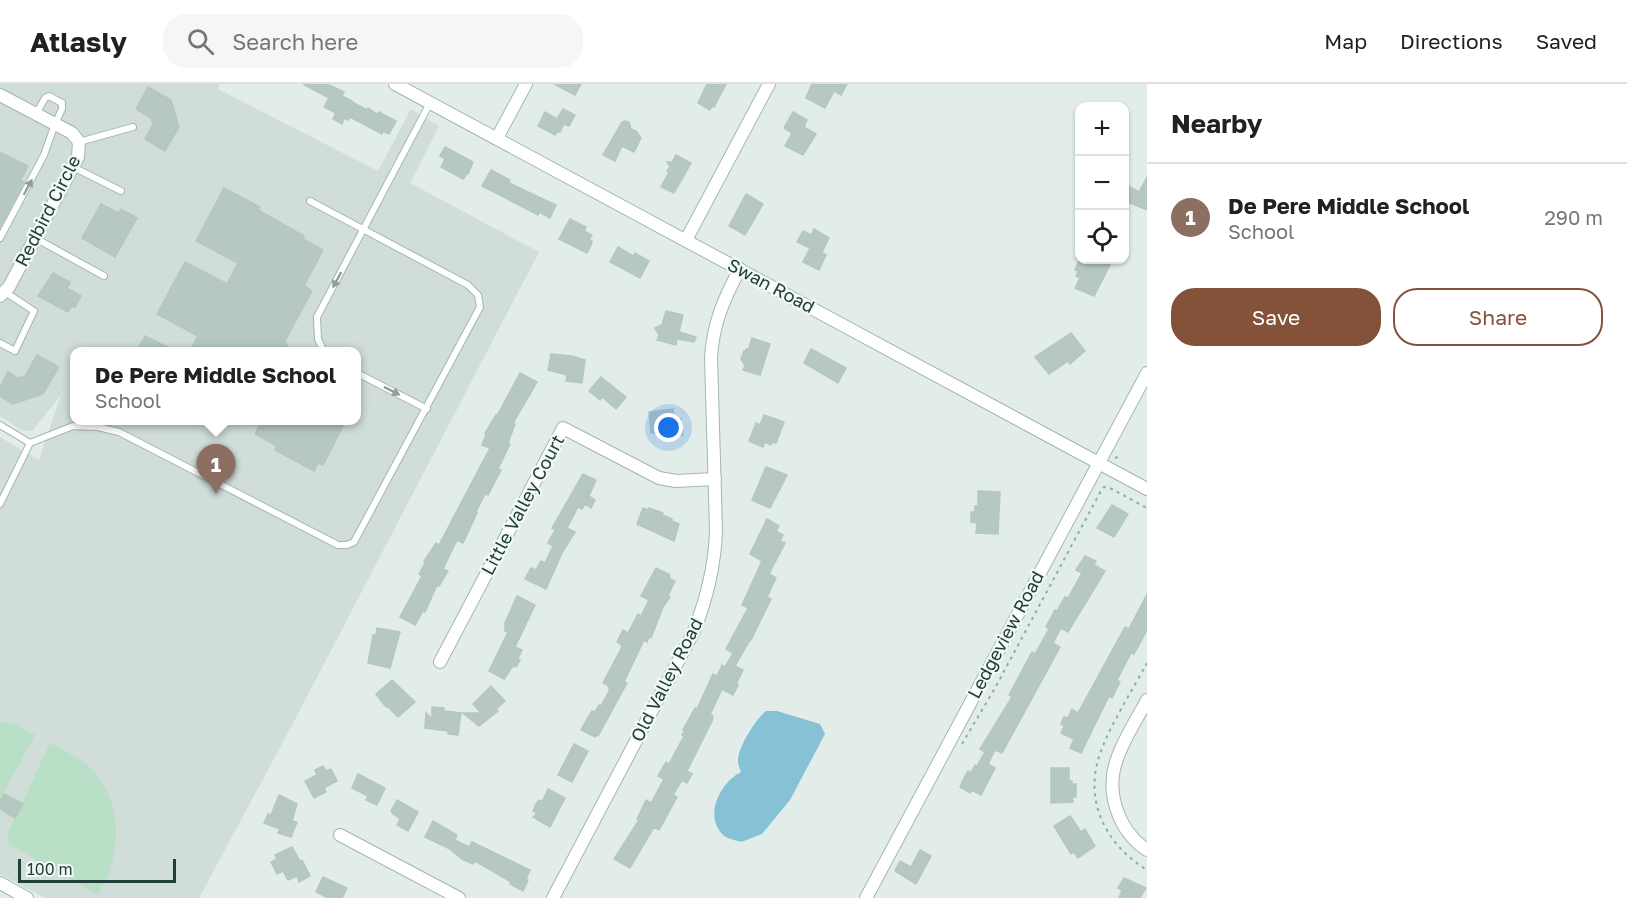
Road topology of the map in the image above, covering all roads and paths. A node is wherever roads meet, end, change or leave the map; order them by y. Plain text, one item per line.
1 (395, 84) edge
2 (526, 84) edge
3 (769, 84) edge
4 (0, 95) edge
5 (430, 103) junction
6 (36, 114) junction
7 (55, 124) junction
8 (133, 127) dead end
9 (497, 138) junction
10 (79, 142) junction
11 (73, 167) junction
12 (121, 191) dead end
13 (310, 201) dead end
14 (364, 229) junction
15 (0, 238) edge
16 (35, 238) junction
17 (686, 240) junction
18 (740, 269) junction
19 (104, 276) dead end
20 (2, 294) edge
21 (0, 343) edge
22 (322, 347) edge
23 (1147, 372) edge
24 (361, 375) edge
25 (427, 409) junction
26 (0, 424) edge
27 (30, 443) junction
28 (1098, 463) junction
29 (715, 479) junction
30 (1147, 489) edge
31 (0, 504) edge
32 (1147, 508) edge
33 (440, 662) dead end
34 (1147, 700) edge
35 (962, 744) dead end
36 (340, 835) dead end
37 (1147, 850) edge
38 (0, 883) edge
39 (437, 893) edge
40 (27, 898) edge
41 (459, 898) edge
42 (553, 898) edge
43 (866, 898) edge

1 - 5 street, Swan Road
2 - 9 street
3 - 17 street
4 - 6 street, Redbird Circle
5 - 9 street, Swan Road
5 - 14 lane
6 - 7 street, Redbird Circle
6 - 7 lane
7 - 10 street, Redbird Circle
15 -> 7 lane
8 - 10 lane
9 - 17 street, Swan Road
10 - 11 street, Redbird Circle
11 - 12 lane
11 - 16 street, Redbird Circle
13 - 14 lane
14 -> 22 lane
14 - 25 lane
16 - 19 lane
16 - 20 street, Redbird Circle
17 - 18 street, Swan Road
18 - 28 street, Swan Road
18 - 29 street, Old Valley Road
20 - 21 lane
23 - 28 street, Ledgeview Road
24 -> 25 lane
25 - 27 lane
26 - 27 lane
27 - 31 lane
28 - 30 street, Swan Road
28 - 43 street, Ledgeview Road
29 - 33 street, Little Valley Court
29 - 42 street, Old Valley Road
32 - 35 path
34 - 37 street
36 - 39 street
38 - 40 street
39 - 41 street

